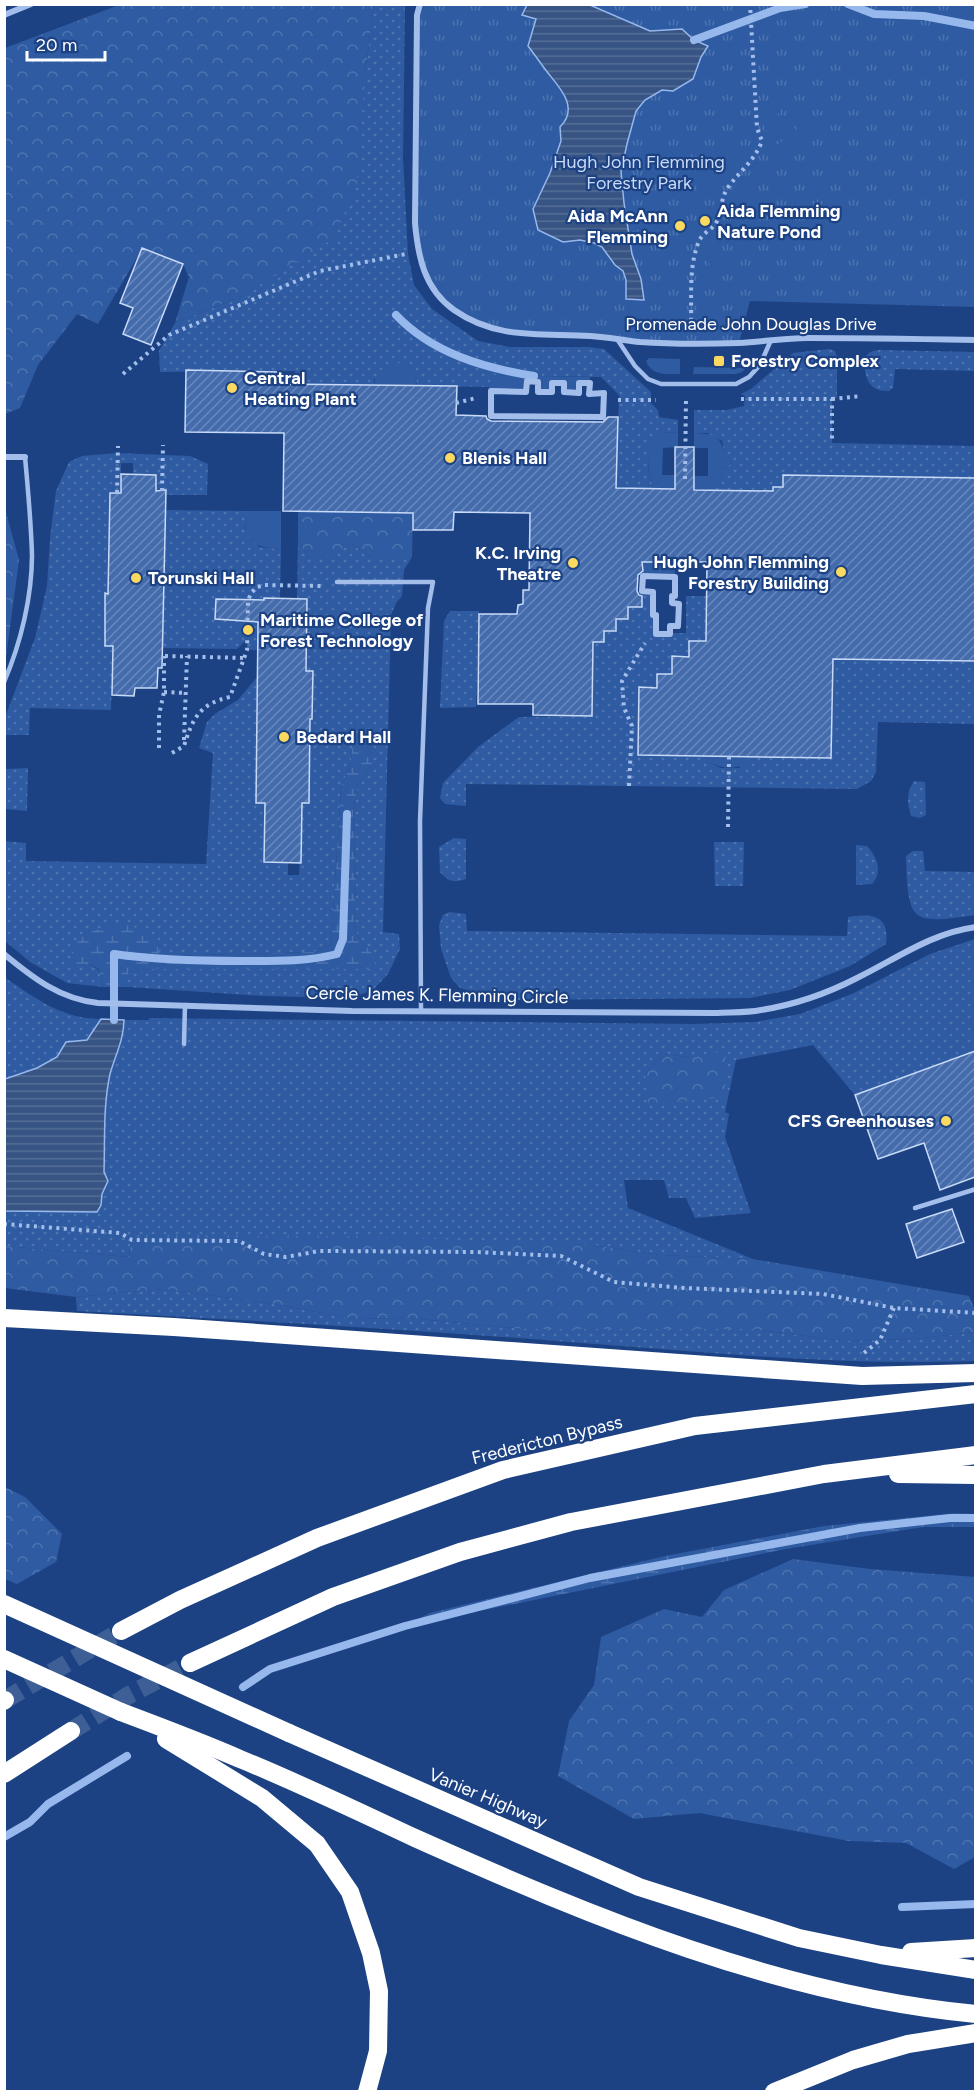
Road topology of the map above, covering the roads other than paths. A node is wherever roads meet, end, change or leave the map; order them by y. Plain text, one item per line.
1 (31, 4) edge
2 (420, 4) edge
3 (4, 15) edge
4 (617, 339) junction
5 (771, 340) junction
6 (975, 340) edge
7 (603, 417) joint
8 (4, 457) edge
9 (26, 457) joint
10 (337, 582) road end
11 (656, 634) joint
12 (4, 682) edge
13 (975, 927) edge
14 (4, 954) edge
15 (185, 1005) junction
16 (421, 1010) junction
17 (184, 1044) dead end
18 (975, 1189) edge
19 (915, 1208) dead end
20 (4, 1318) edge
21 (975, 1372) edge
22 (975, 1394) edge
23 (975, 1455) edge
24 (824, 1474) junction
25 (975, 1474) edge
26 (4, 1604) edge
27 (122, 1631) tunnel mouth
28 (4, 1659) edge
29 (190, 1663) tunnel mouth
30 (121, 1712) junction
31 (71, 1731) tunnel mouth
32 (26, 1761) junction
33 (4, 1774) edge
34 (4, 1786) edge
35 (975, 1948) edge
36 (880, 1955) junction
37 (975, 1970) edge
38 (975, 2014) edge
39 (975, 2033) edge
40 (368, 2091) edge
41 (774, 2091) edge

1 - 3 street
2 - 4 street, Promenade John Douglas Drive
4 - 5 street, Promenade John Douglas Drive
4 - 5 lane
5 - 6 street, Promenade John Douglas Drive
7 - 7 street
8 - 9 street
9 - 12 lane
10 - 16 lane
11 - 11 street
13 - 16 street, Cercle James K. Flemming Circle
14 - 15 street, Cercle James K. Flemming Circle
15 - 16 street, Cercle James K. Flemming Circle
15 - 17 lane
18 - 19 lane
20 - 21 highway
22 - 27 highway, Fredericton Bypass
23 - 24 highway
24 - 25 highway
24 - 29 highway
26 - 36 highway, Vanier Highway, bridge
28 - 30 highway, bridge
30 - 38 highway
30 - 40 highway
31 - 32 highway
32 - 33 highway
32 - 34 highway
35 - 36 highway
36 - 37 highway, Vanier Highway
39 - 41 highway

